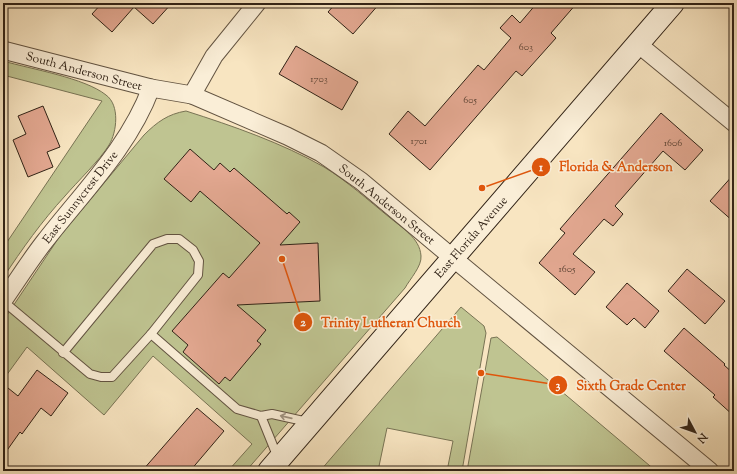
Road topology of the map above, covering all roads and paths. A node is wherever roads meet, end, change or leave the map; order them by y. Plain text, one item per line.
1 (256, 3) edge
2 (673, 3) edge
3 (638, 44) junction
4 (3, 50) edge
5 (151, 88) junction
6 (192, 95) junction
7 (734, 123) edge
8 (454, 258) junction
9 (3, 301) edge
10 (151, 334) junction
11 (63, 353) junction
12 (261, 416) junction
13 (311, 423) junction
14 (274, 465) edge
15 (710, 471) edge

1 - 6 street
2 - 3 main road, East Florida Avenue
3 - 7 street
3 - 8 main road, East Florida Avenue
4 - 5 street, South Anderson Street
5 - 6 street, South Anderson Street
5 - 9 street, East Sunnycrest Drive
6 - 8 street, South Anderson Street
8 - 13 main road, East Florida Avenue
8 - 15 street, South Anderson Street
9 - 11 lane
10 - 11 lane
10 - 11 lane
10 - 12 lane
13 -> 12 lane
12 - 14 lane
13 - 14 main road, East Florida Avenue

